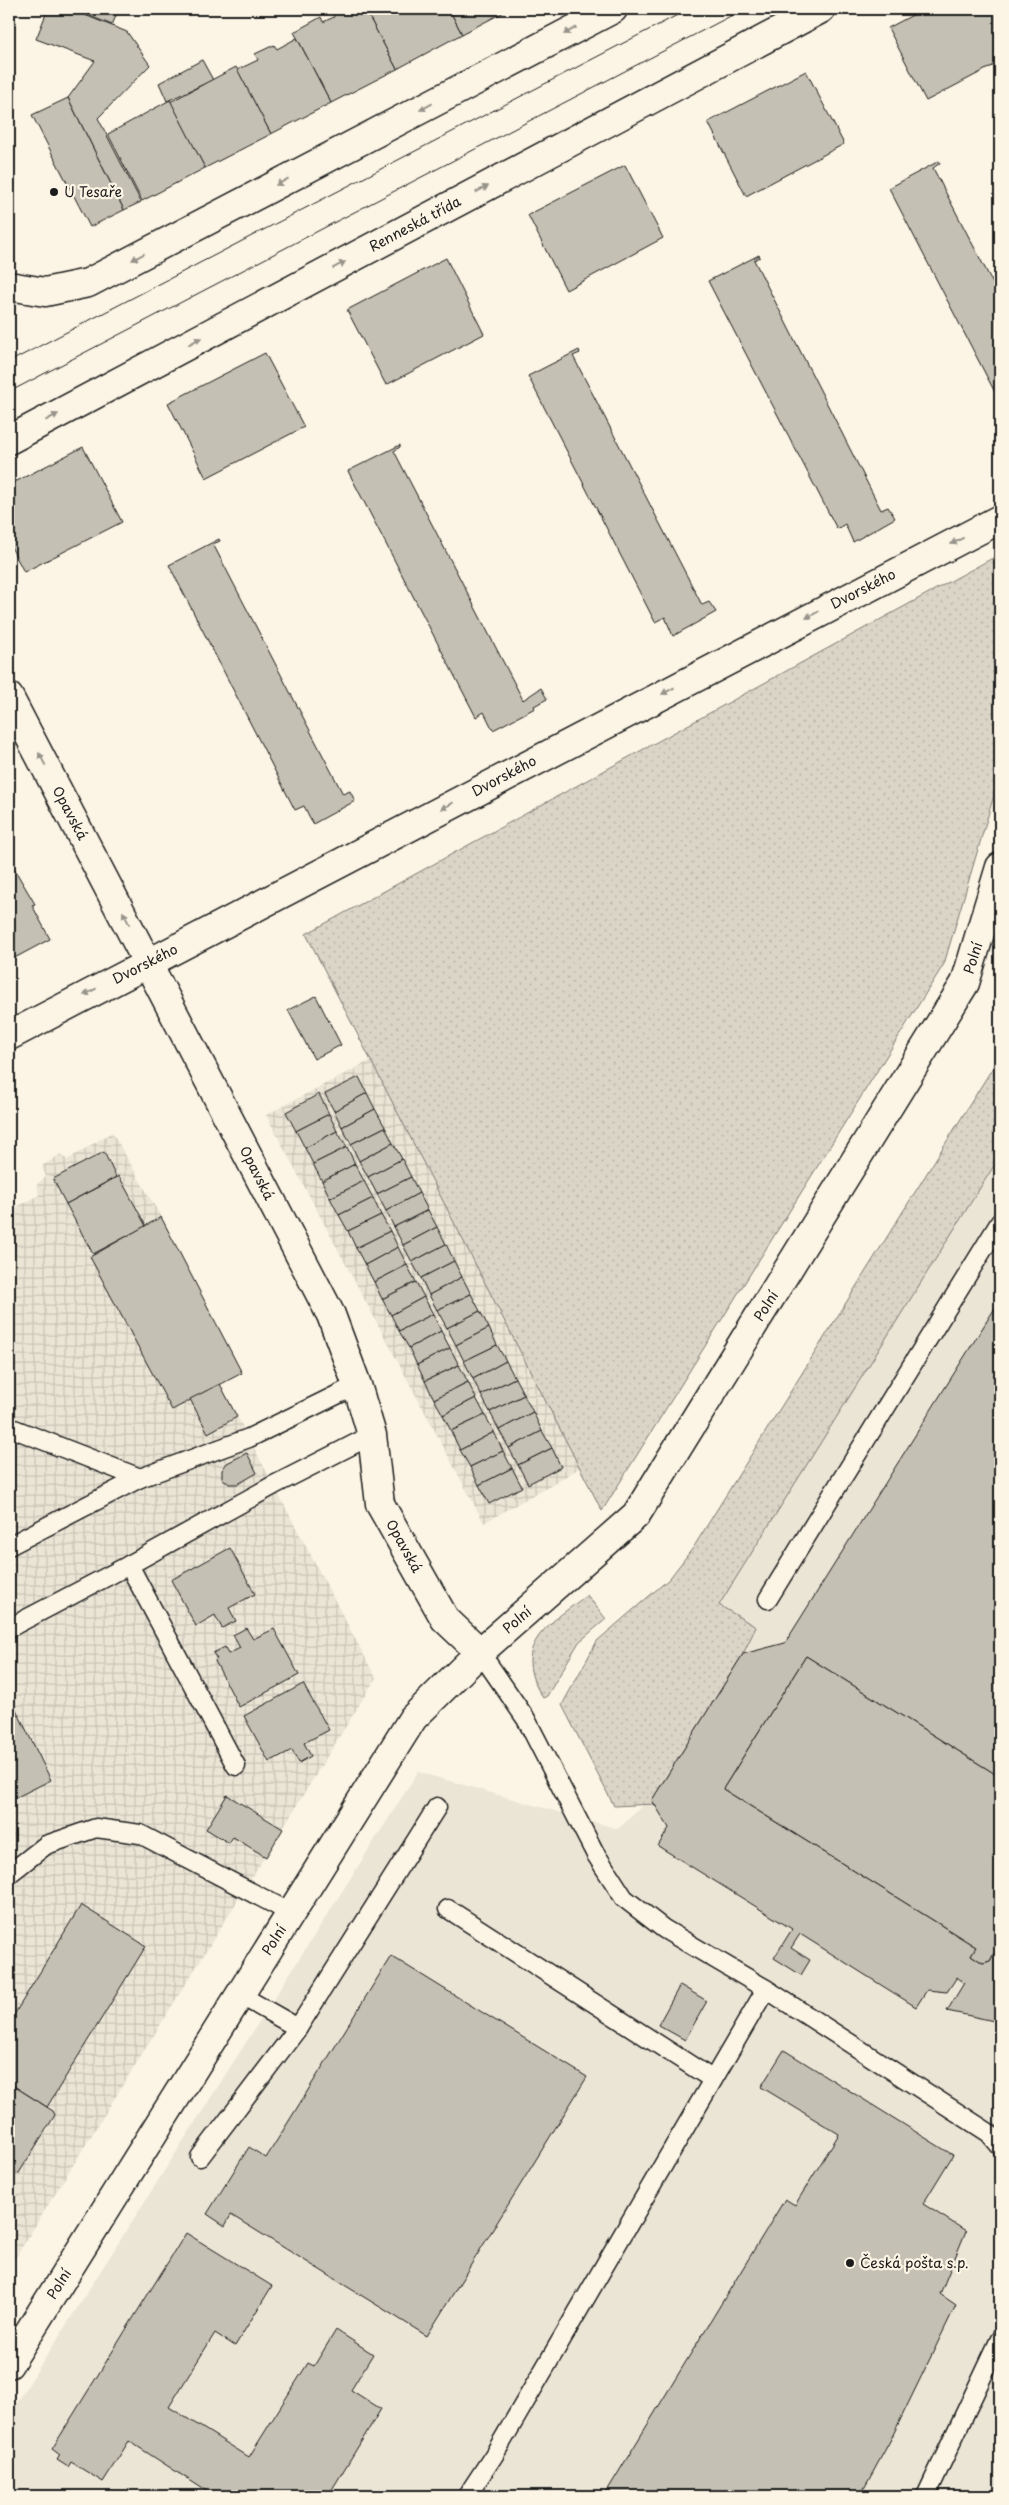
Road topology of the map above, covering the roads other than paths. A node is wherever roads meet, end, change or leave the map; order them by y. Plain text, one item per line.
1 (613, 9) edge
2 (821, 9) edge
3 (9, 286) edge
4 (9, 440) edge
5 (1000, 519) edge
6 (9, 696) edge
7 (1000, 867) edge
8 (148, 962) junction
9 (9, 1036) edge
10 (1000, 1222) edge
11 (357, 1385) junction
12 (9, 1427) edge
13 (372, 1435) junction
14 (140, 1478) junction
15 (9, 1546) edge
16 (129, 1565) junction
17 (768, 1599) dead end
18 (9, 1628) edge
19 (480, 1652) junction
20 (236, 1766) dead end
21 (437, 1807) dead end
22 (9, 1874) edge
23 (448, 1909) dead end
24 (291, 1913) junction
25 (766, 1989) junction
26 (240, 1995) junction
27 (298, 2028) junction
28 (712, 2079) junction
29 (1000, 2146) edge
30 (200, 2157) dead end
31 (1000, 2339) edge
32 (9, 2364) edge
33 (467, 2496) edge
34 (926, 2496) edge

1 -> 3 street
4 -> 2 street, Renneská třída
5 -> 8 street, Dvorského
8 -> 6 street, Opavská
7 - 19 street, Polní
8 -> 9 street, Dvorského
8 - 11 street, Opavská
10 - 17 lane
11 - 13 street, Opavská
11 - 14 lane
12 - 14 lane
13 - 16 lane
13 - 19 street, Opavská
14 - 15 lane
16 - 18 lane
16 - 20 lane
19 - 24 street, Polní
19 - 25 lane
21 - 27 lane
22 - 24 lane
23 - 28 lane
24 - 26 street, Polní
25 - 28 lane
25 - 29 lane
26 - 27 lane
26 - 32 street, Polní
27 - 30 lane
28 - 33 lane
31 - 34 lane

